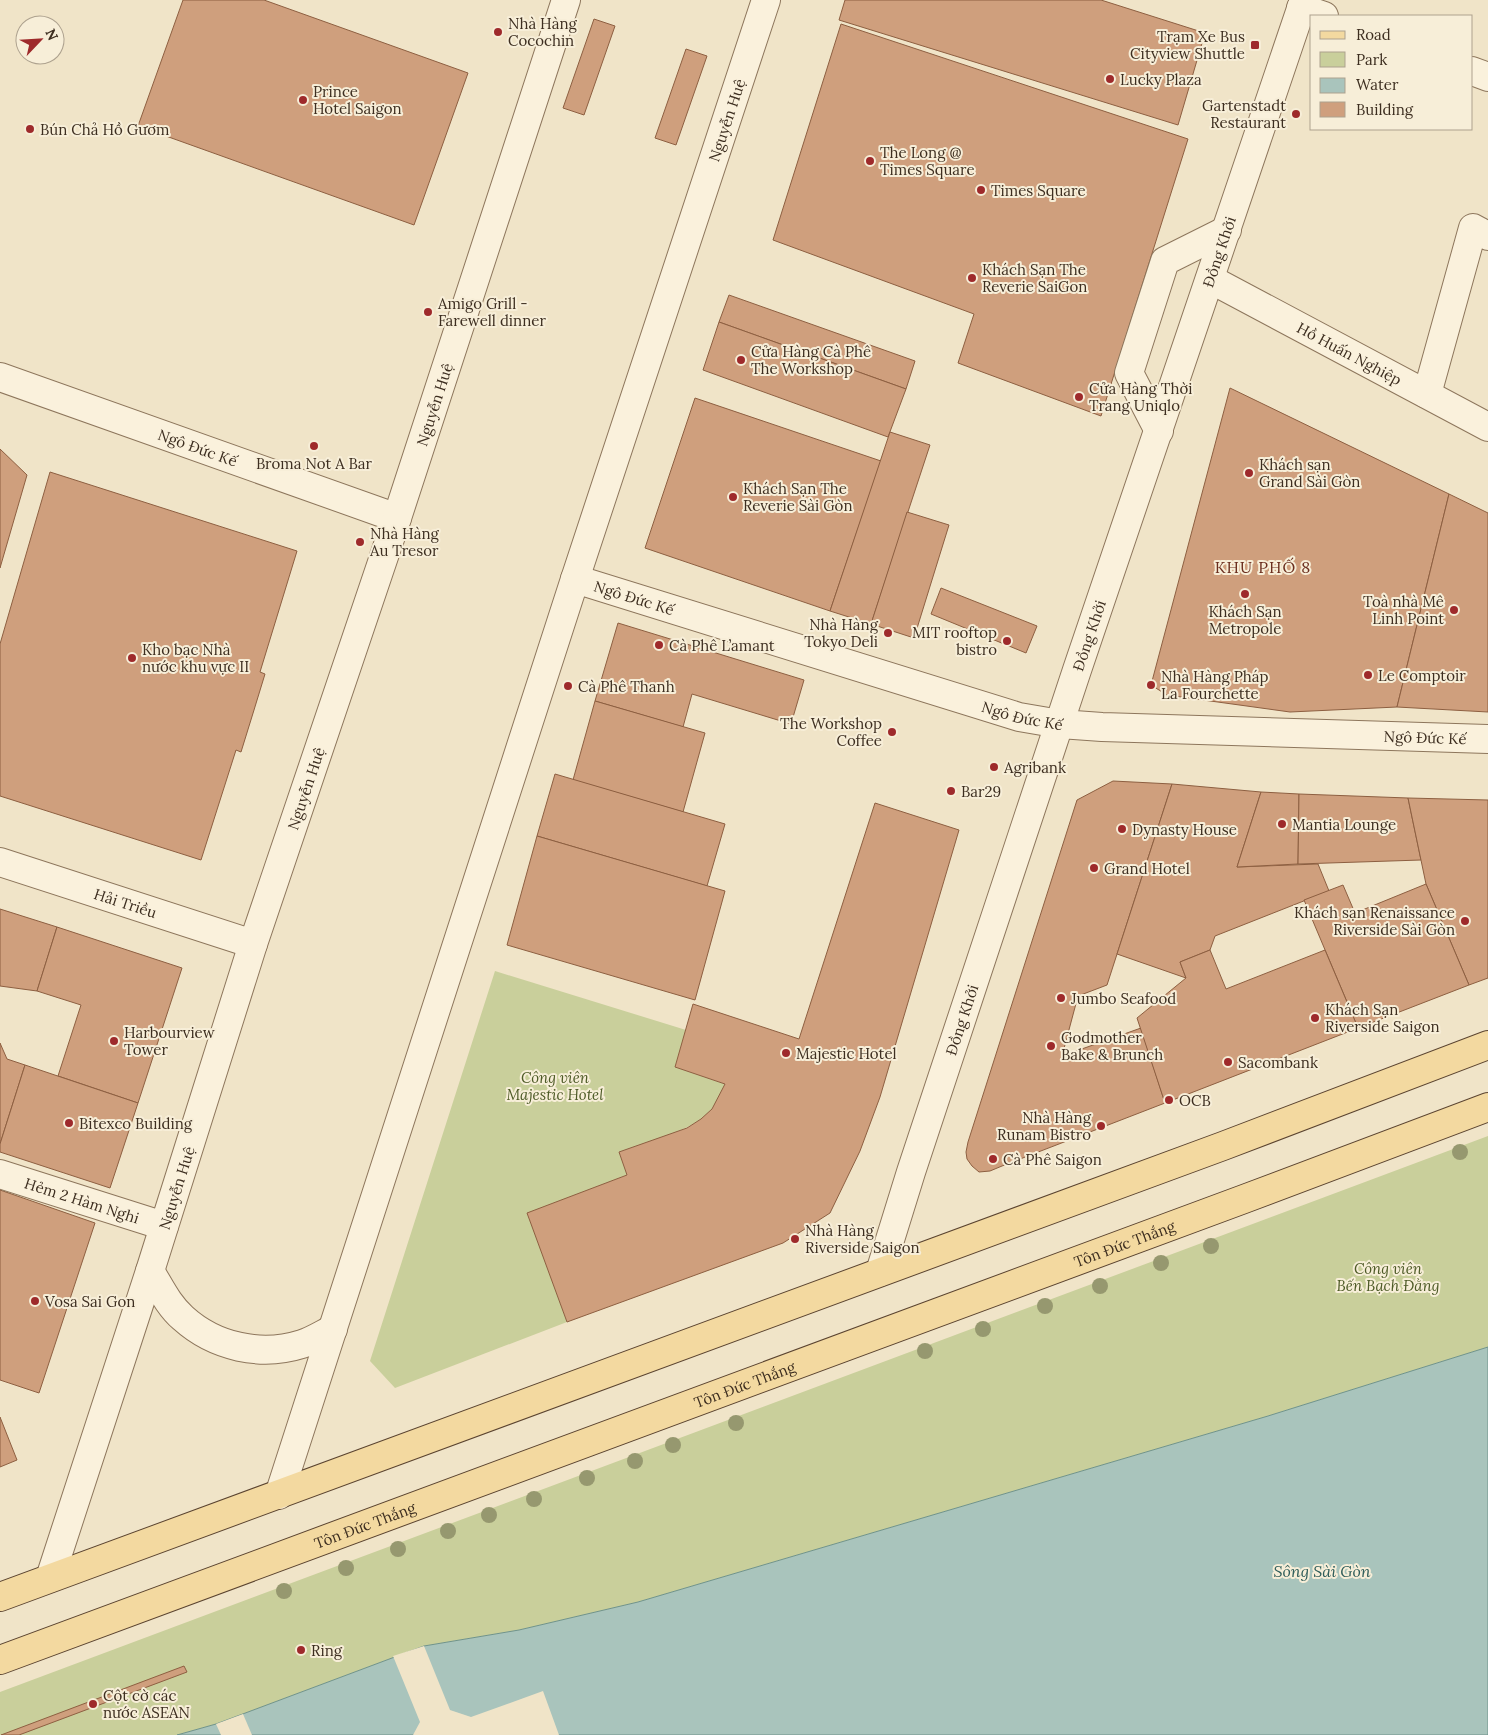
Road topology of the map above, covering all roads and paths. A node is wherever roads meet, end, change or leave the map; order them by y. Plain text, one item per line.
1 (566, 0) edge
2 (766, 0) edge
3 (1309, 8) edge
4 (1473, 71) edge
5 (1488, 77) edge
6 (1227, 230) junction
7 (1488, 236) edge
8 (1210, 279) junction
9 (0, 377) edge
10 (1427, 394) junction
11 (1488, 427) edge
12 (1159, 431) junction
13 (396, 518) junction
14 (576, 579) junction
15 (1060, 724) junction
16 (1488, 739) edge
17 (0, 862) edge
18 (253, 944) junction
19 (1488, 1044) edge
20 (1488, 1107) edge
21 (0, 1174) edge
22 (164, 1226) junction
23 (150, 1271) junction
24 (880, 1272) junction
25 (333, 1329) junction
26 (279, 1495) junction
27 (50, 1578) junction
28 (0, 1596) edge
29 (0, 1660) edge

1 - 13 street, Nguyễn Huệ
2 - 14 street, Nguyễn Huệ
3 - 6 street, Ðồng Khởi
4 - 5 street
6 - 8 street, Ðồng Khởi
6 - 12 street
7 - 10 street
8 - 10 street, Hồ Huấn Nghiệp
8 - 12 street, Ðồng Khởi
9 - 13 street, Ngô Ðức Kế
10 - 11 street, Hồ Huấn Nghiệp
12 - 15 street, Ðồng Khởi
13 - 18 street, Nguyễn Huệ
14 - 15 street, Ngô Ðức Kế
14 - 25 street, Nguyễn Huệ
15 - 16 street, Ngô Ðức Kế
15 - 24 street, Ðồng Khởi
17 - 18 street, Hải Triều
18 - 22 street, Nguyễn Huệ
19 - 24 main road
20 - 29 main road, Tôn Ðức Thắng
21 - 22 street, Hẻm 2 Hàm Nghi
22 - 23 street, Nguyễn Huệ
23 - 25 street
23 - 27 street, Nguyễn Huệ
24 - 26 main road
25 - 26 street, Nguyễn Huệ
26 - 27 main road
27 - 28 main road

